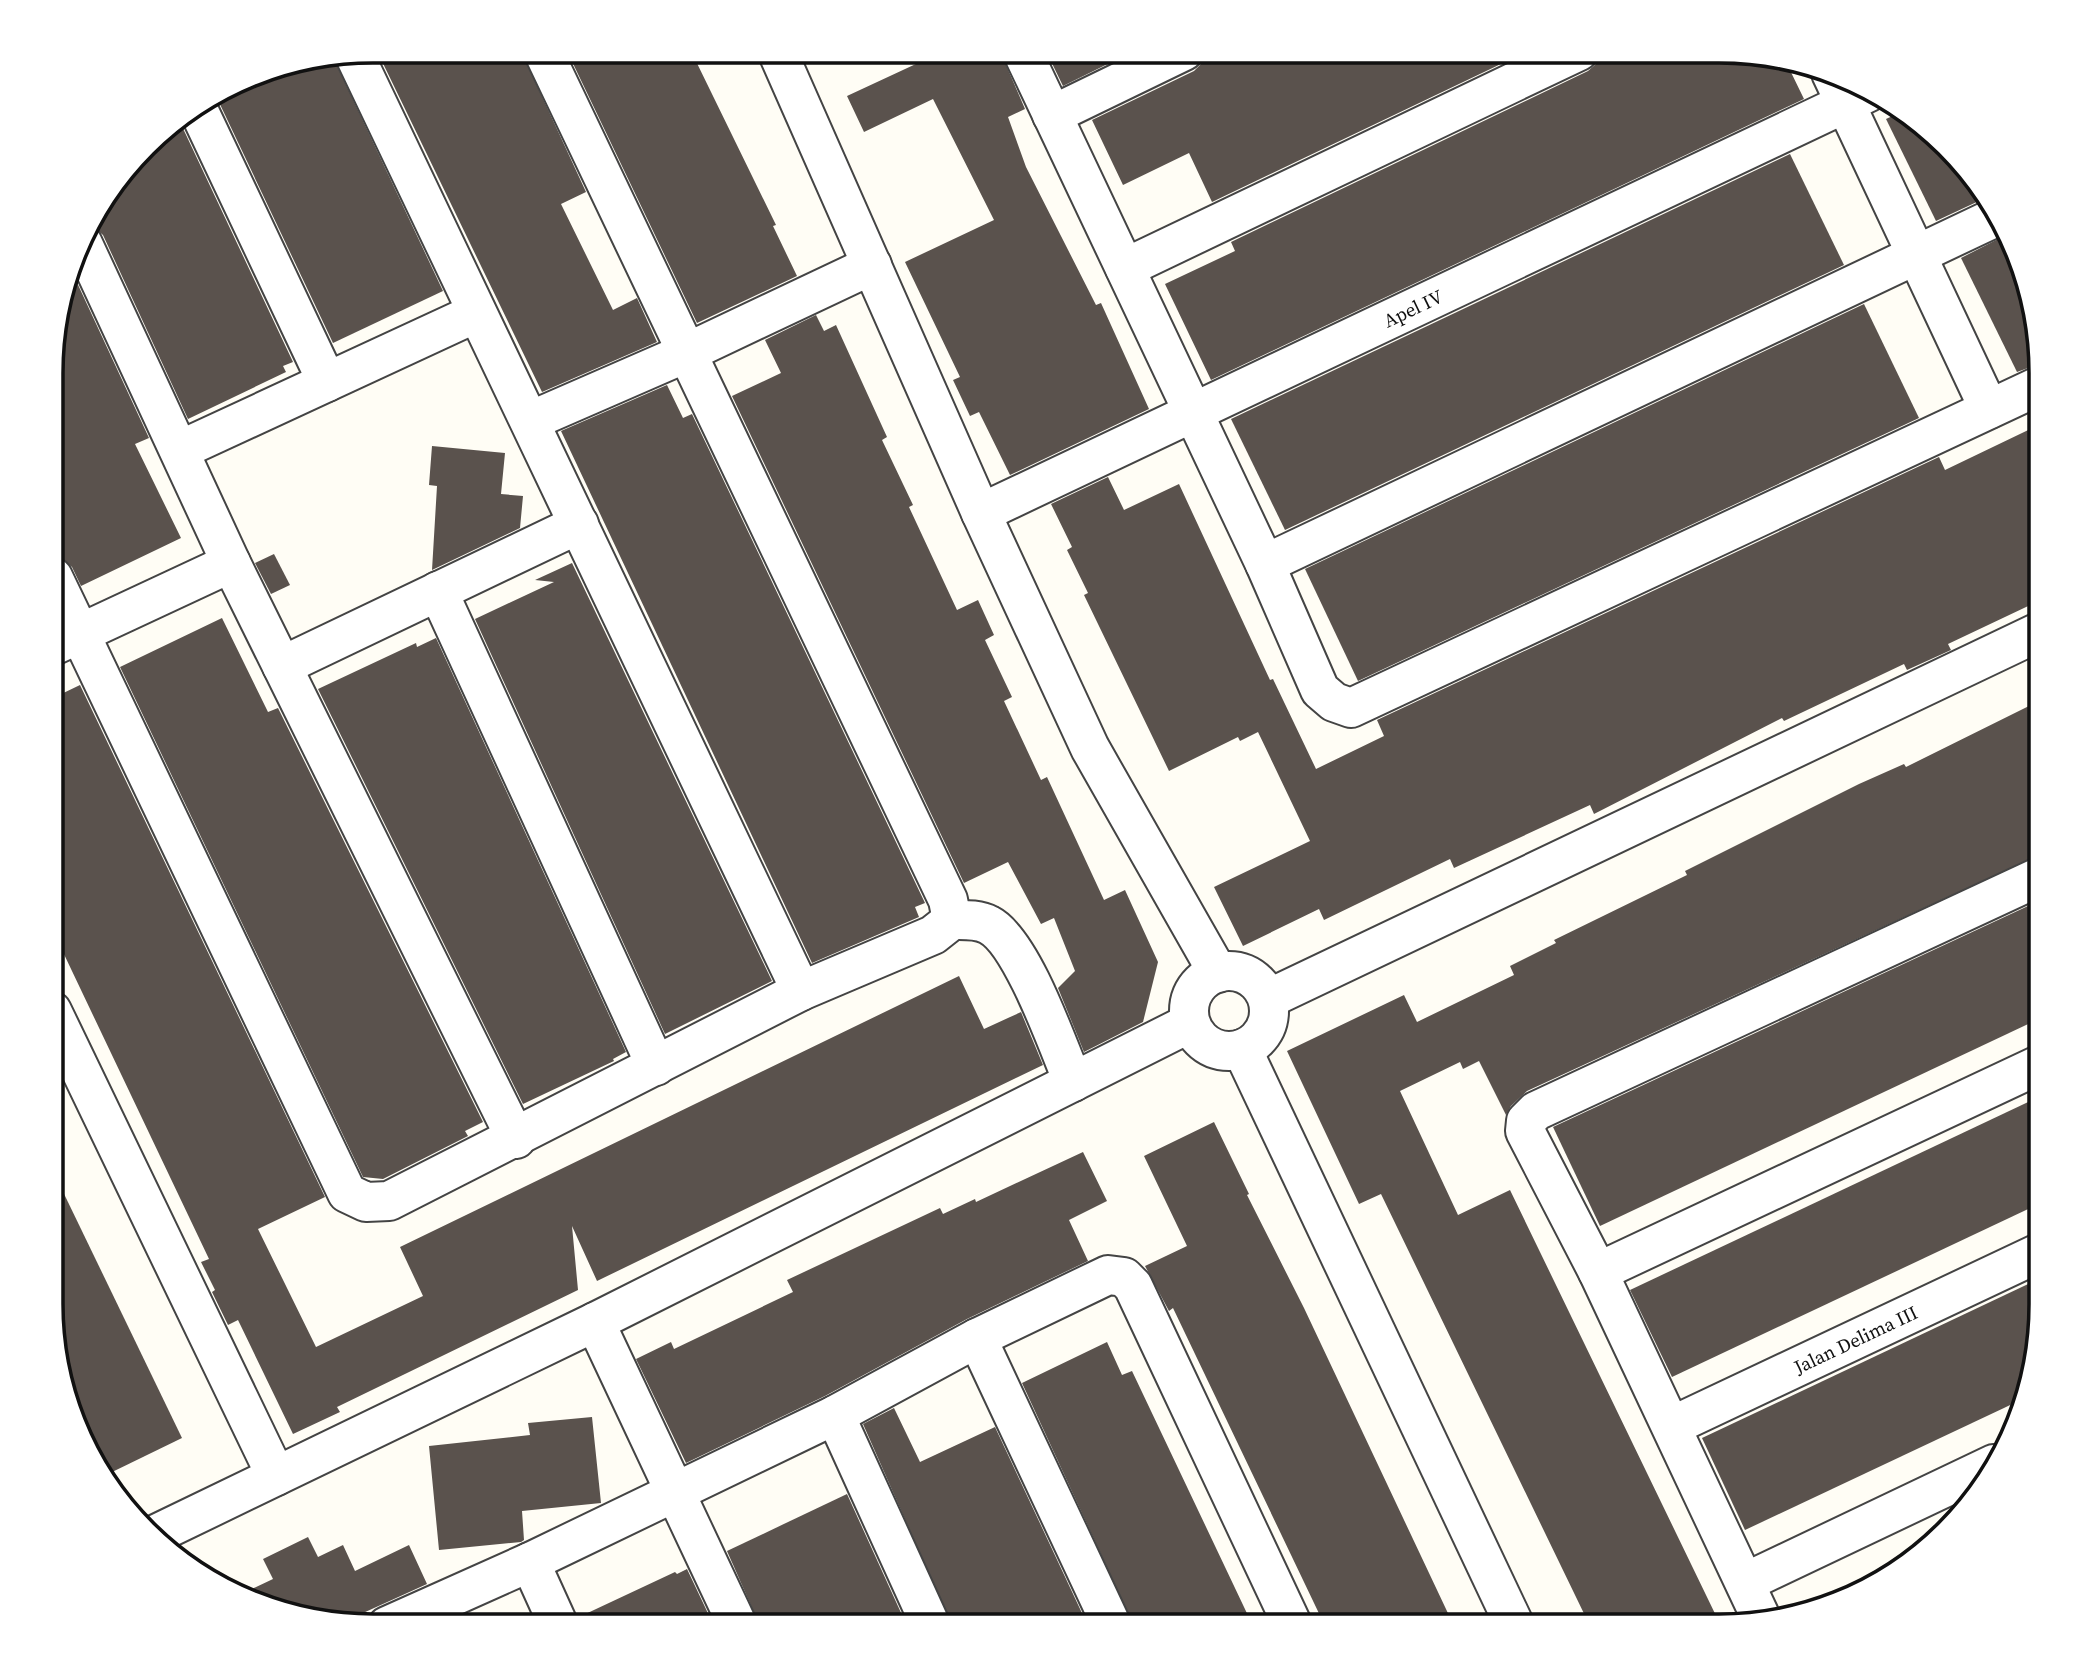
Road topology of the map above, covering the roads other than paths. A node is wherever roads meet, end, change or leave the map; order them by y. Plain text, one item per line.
1 (549, 63) edge
2 (782, 63) edge
3 (1028, 63) edge
4 (1159, 63) edge
5 (1554, 63) edge
6 (359, 64) edge
7 (1846, 91) edge
8 (1849, 92) edge
9 (201, 115) edge
10 (1052, 115) junction
11 (1988, 221) edge
12 (87, 253) edge
13 (1919, 254) junction
14 (872, 265) junction
15 (1125, 268) junction
16 (476, 313) junction
17 (686, 353) junction
18 (327, 382) junction
19 (2029, 391) edge
20 (1989, 409) junction
21 (1194, 413) junction
22 (530, 421) junction
23 (180, 450) junction
24 (981, 513) junction
25 (579, 524) junction
26 (231, 563) junction
27 (1265, 564) junction
28 (438, 591) junction
29 (2029, 637) edge
30 (66, 639) edge
31 (282, 666) junction
32 (2029, 882) edge
33 (952, 920) junction
34 (1218, 973) junction
35 (802, 991) junction
36 (1268, 999) junction
37 (1190, 1023) junction
38 (63, 1034) edge
39 (1242, 1049) junction
40 (656, 1066) junction
41 (2029, 1070) edge
42 (1073, 1082) junction
43 (516, 1139) junction
44 (2029, 1257) edge
45 (1598, 1272) junction
46 (595, 1322) junction
47 (977, 1338) junction
48 (835, 1415) junction
49 (1672, 1426) junction
50 (1980, 1471) edge
51 (276, 1476) junction
52 (674, 1493) junction
53 (162, 1531) edge
54 (530, 1562) junction
55 (1746, 1582) junction
56 (1758, 1611) edge
57 (414, 1614) edge
58 (554, 1614) edge
59 (732, 1614) edge
60 (926, 1614) edge
61 (1106, 1614) edge
62 (1287, 1614) edge
63 (1508, 1614) edge

1 - 17 street
2 - 14 street
3 - 10 street
4 - 10 street
5 - 15 street
6 - 16 street
7 - 21 street, Apel IV
8 - 13 street
9 - 18 street
10 - 15 street
11 - 13 street
12 - 23 street
13 - 20 street
13 - 27 street
14 - 17 street
14 - 24 street
15 - 21 street
16 - 18 street
16 - 22 street
17 - 22 street
17 - 33 street
18 - 23 street
19 - 20 street
20 - 27 street
21 - 24 street, Apel IV
21 - 27 street
22 - 25 street
23 - 26 street
24 - 34 street
25 - 28 street
25 - 35 street
26 - 30 street
26 - 31 street
28 - 31 street
28 - 40 street
29 - 36 street
30 - 43 street
31 - 43 street
32 - 45 street
33 - 35 street
33 - 42 street
34 - 36 street
34 - 37 street
35 - 40 street
36 - 39 street
37 - 39 street
37 - 42 street
38 - 51 street
39 - 63 street
40 - 43 street
41 - 45 street
42 - 46 street
44 - 49 street, Jalan Delima III
45 - 49 street
46 - 51 street
46 - 52 street
47 - 48 street
47 - 61 street
47 - 62 street
48 - 52 street
48 - 60 street
49 - 55 street
50 - 55 street
51 - 53 street
52 - 54 street
52 - 59 street
54 - 57 street
54 - 58 street
55 - 56 street

